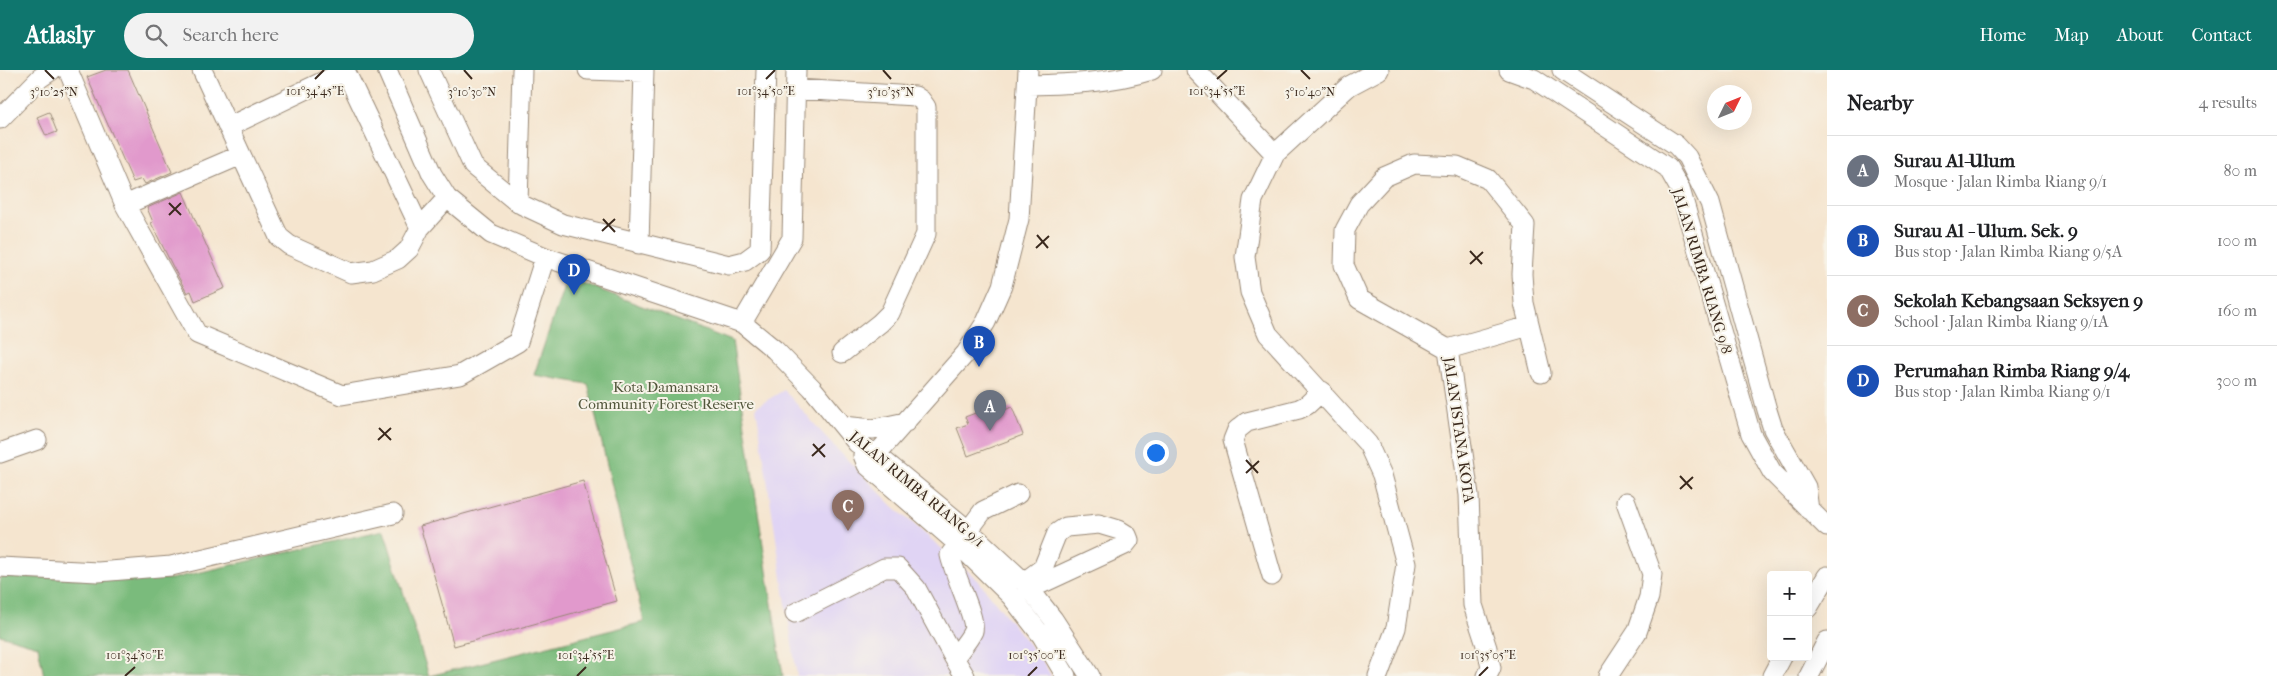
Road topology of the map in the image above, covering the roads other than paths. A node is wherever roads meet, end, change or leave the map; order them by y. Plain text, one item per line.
1 (52, 70) edge
2 (68, 70) edge
3 (202, 70) edge
4 (387, 70) edge
5 (430, 70) edge
6 (522, 70) edge
7 (588, 70) edge
8 (766, 70) edge
9 (796, 70) edge
10 (1152, 70) edge
11 (1196, 70) edge
12 (1379, 70) edge
13 (1509, 70) edge
14 (1562, 70) edge
15 (345, 71) edge
16 (644, 71) edge
17 (1028, 78) edge
18 (795, 89) junction
19 (0, 119) edge
20 (228, 127) junction
21 (241, 154) junction
22 (1275, 154) junction
23 (447, 198) junction
24 (518, 203) junction
25 (125, 205) junction
26 (420, 228) junction
27 (639, 244) junction
28 (545, 257) junction
29 (742, 323) junction
30 (1529, 326) junction
31 (1448, 349) junction
32 (842, 353) dead end
33 (1540, 373) dead end
34 (1322, 391) junction
35 (903, 425) junction
36 (843, 426) junction
37 (37, 440) dead end
38 (0, 453) edge
39 (872, 460) junction
40 (906, 478) junction
41 (1018, 494) dead end
42 (1626, 502) dead end
43 (1809, 510) junction
44 (392, 514) dead end
45 (1827, 527) edge
46 (963, 537) junction
47 (0, 567) edge
48 (1272, 576) dead end
49 (1827, 576) edge
50 (1027, 586) junction
51 (1812, 601) edge
52 (795, 612) dead end
53 (1827, 641) edge
54 (954, 658) junction
55 (1780, 661) edge
56 (1380, 675) edge
57 (964, 676) edge
58 (1066, 676) edge
59 (1090, 676) edge
60 (1487, 676) edge
61 (1608, 676) edge
62 (1772, 676) edge
63 (1809, 676) edge

1 - 19 street
2 - 25 street
3 - 20 street
4 - 23 street, JALAN RIMBA RIANG 9/1
5 - 24 street
6 - 24 street
7 - 16 street
8 - 27 street
9 - 18 street
10 - 17 street
11 - 22 street
12 - 22 street
13 - 43 street, JALAN RIMBA RIANG 9/8
14 - 43 street, JALAN RIMBA RIANG 9/8
15 - 20 street
15 - 26 street
16 - 27 street
17 - 35 street
18 - 29 street
18 - 32 street
20 - 21 street
21 - 25 street
21 - 26 street
22 - 34 street
23 - 26 street
23 - 28 street, JALAN RIMBA RIANG 9/1
24 - 27 street
25 - 28 street
28 - 29 street, JALAN RIMBA RIANG 9/1
29 - 36 street, JALAN RIMBA RIANG 9/1
30 - 31 street
30 - 31 street, JALAN ISTANA KOTA
30 - 33 street, JALAN ISTANA KOTA
31 - 60 street, JALAN ISTANA KOTA
34 - 48 street
34 - 56 street
35 - 36 street
35 - 39 street
35 - 40 street
36 - 39 street, JALAN RIMBA RIANG 9/1
37 - 38 street
39 - 40 street, JALAN RIMBA RIANG 9/1
39 - 46 street
40 - 46 street, JALAN RIMBA RIANG 9/1
41 - 46 street
42 - 61 street
43 - 45 street, JALAN RIMBA RIANG 9/8
44 - 47 street
46 - 50 street, JALAN RIMBA RIANG 9/1
46 - 54 street
46 - 58 street
49 - 51 street
50 - 50 street
50 - 59 street, JALAN RIMBA RIANG 9/1
52 - 54 street
53 - 63 street
54 - 57 street
55 - 62 street

